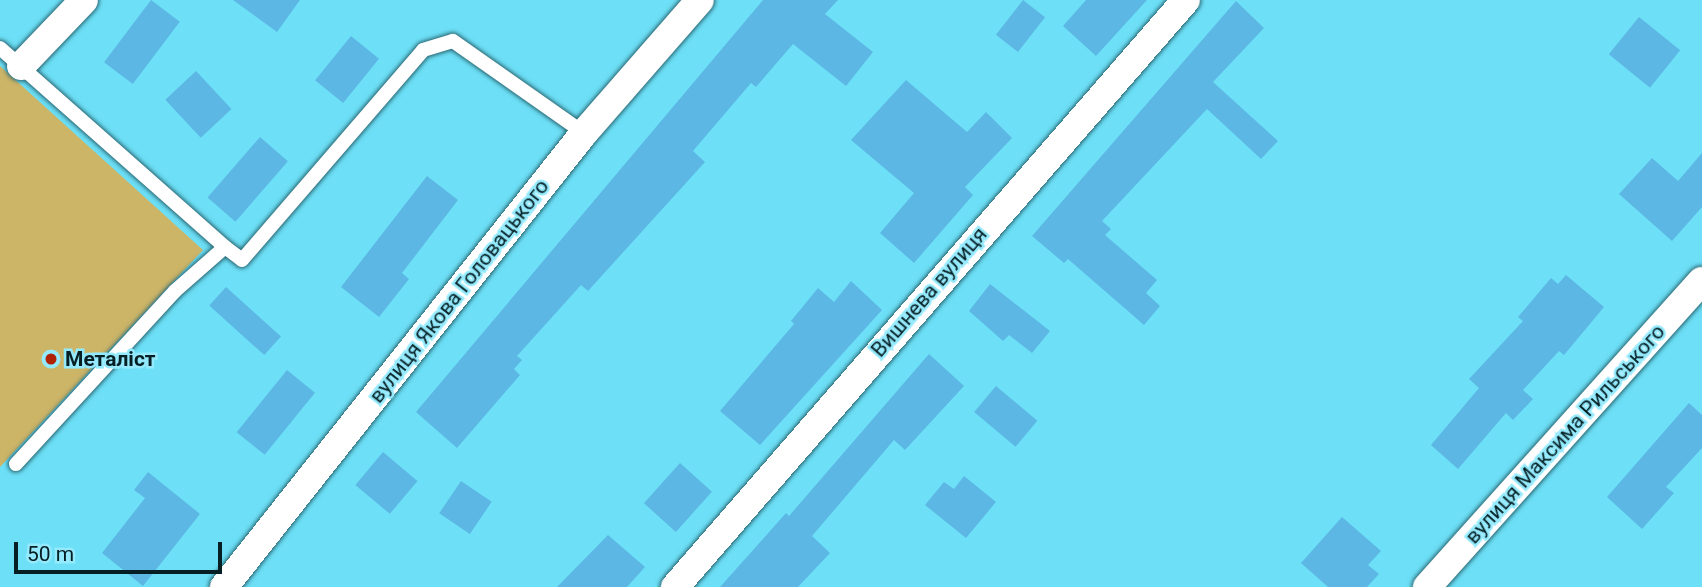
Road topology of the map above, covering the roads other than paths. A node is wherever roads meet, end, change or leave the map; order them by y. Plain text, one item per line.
1 (84, 0) edge
2 (700, 0) edge
3 (1186, 0) edge
4 (0, 48) edge
5 (21, 66) junction
6 (584, 133) junction
7 (225, 247) junction
8 (1702, 281) edge
9 (16, 464) dead end
10 (224, 587) edge
11 (675, 587) edge
12 (1427, 587) edge

1 - 5 street
2 - 6 street, вулиця Якова Головацького
3 - 11 street, Вишнева вулиця
4 - 5 lane
5 - 7 lane
6 - 7 lane
6 - 10 street, вулиця Якова Головацького
7 - 9 lane
8 - 12 street, вулиця Максима Рильського

